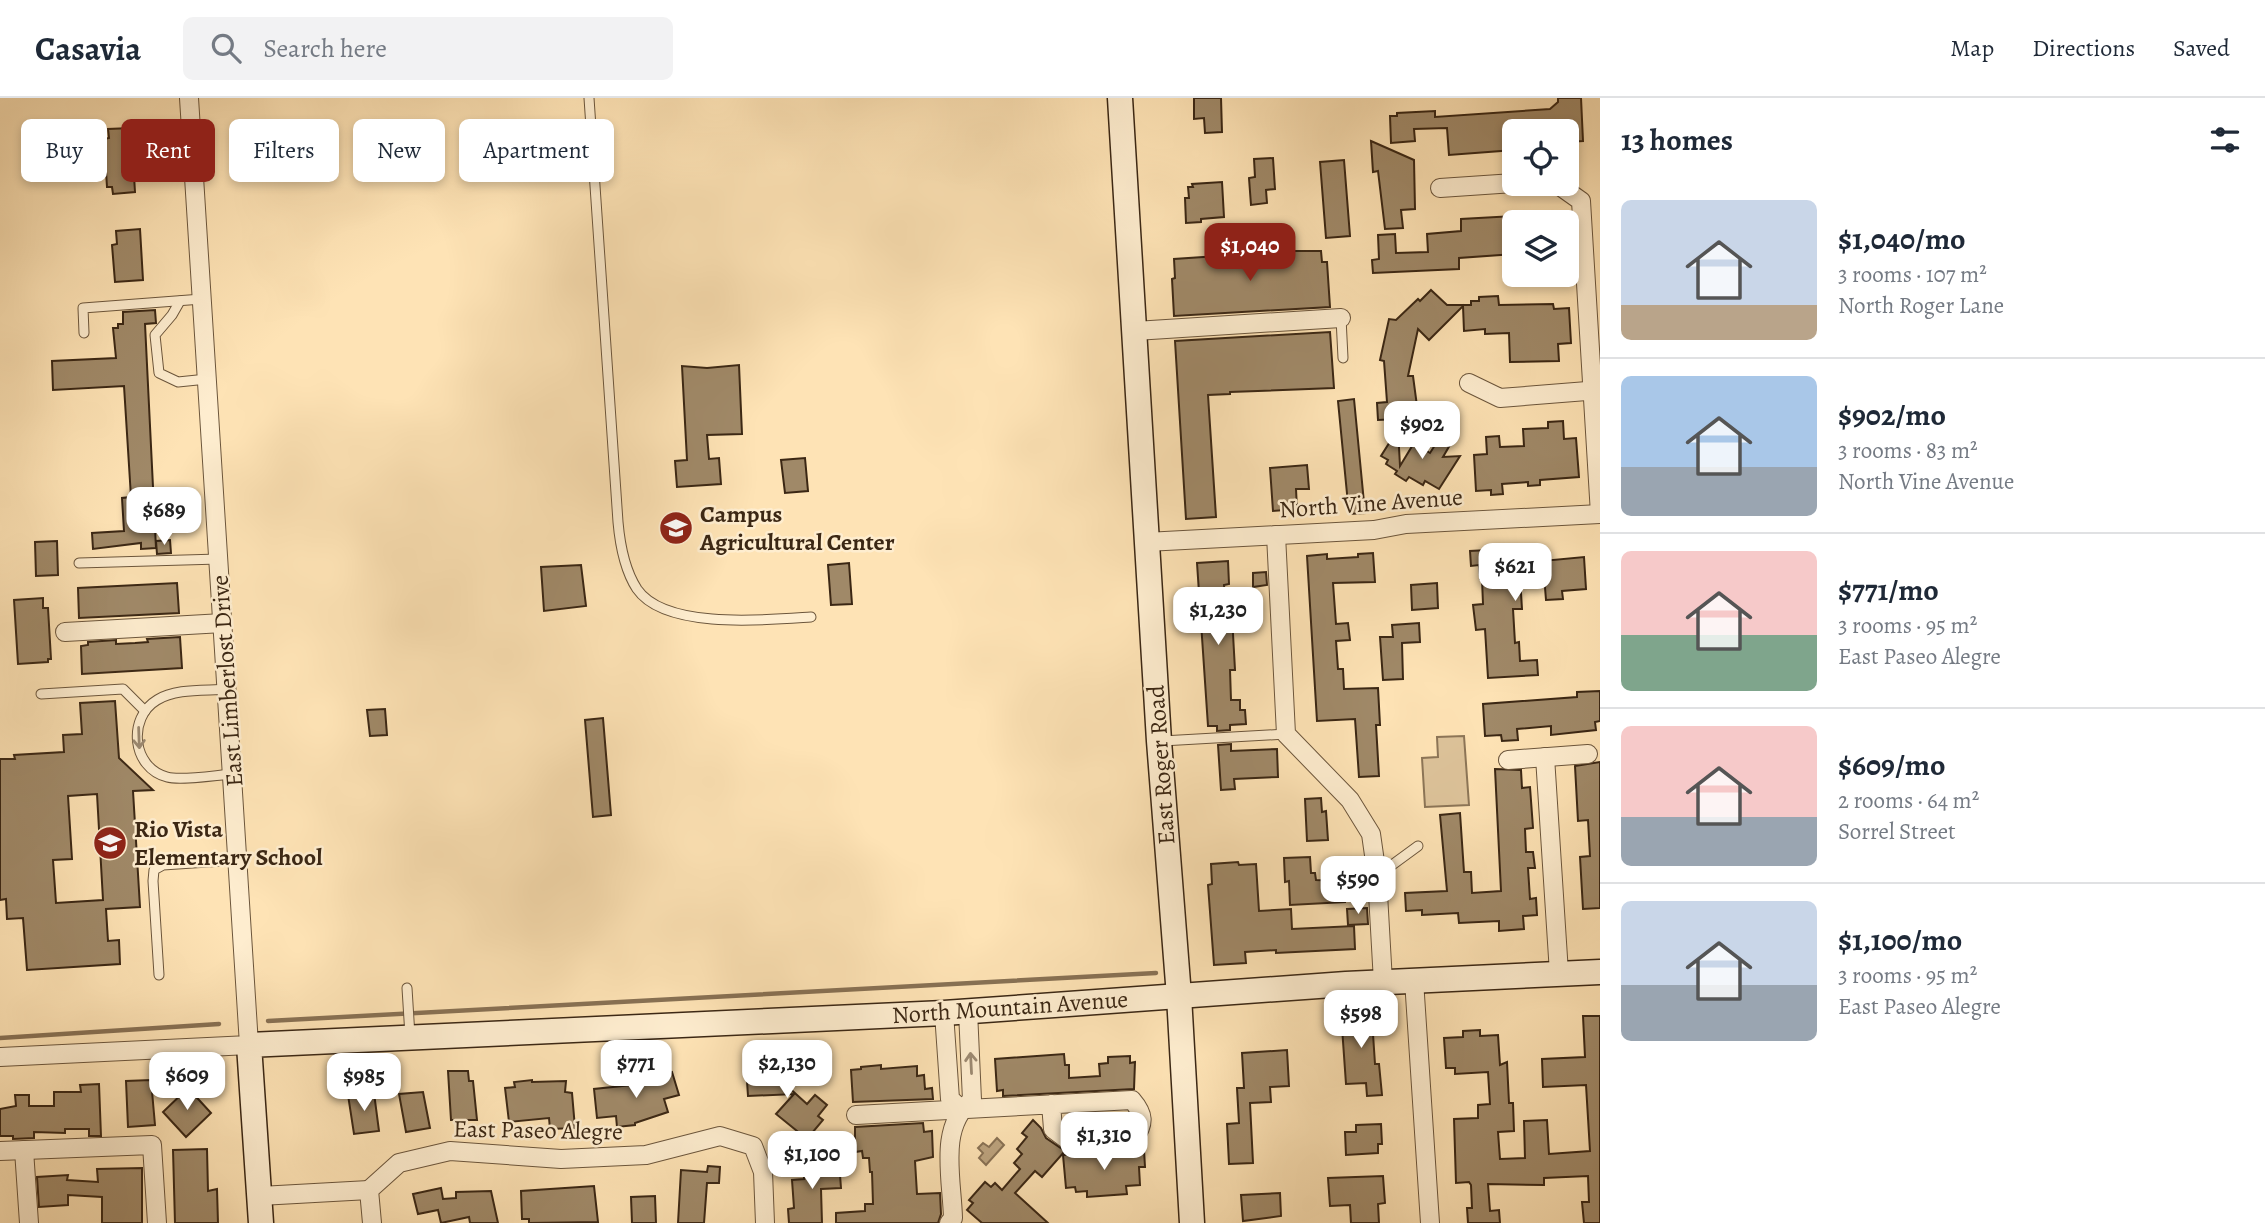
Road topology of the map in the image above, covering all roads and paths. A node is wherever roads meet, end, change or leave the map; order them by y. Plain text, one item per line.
1 (189, 98) edge
2 (589, 98) edge
3 (1120, 98) edge
4 (1502, 184) edge
5 (1440, 188) dead end
6 (1574, 196) edge
7 (1593, 282) edge
8 (202, 299) junction
9 (180, 301) junction
10 (1341, 318) joint
11 (1135, 331) junction
12 (84, 332) dead end
13 (1343, 358) dead end
14 (207, 379) junction
15 (1469, 383) dead end
16 (1596, 390) edge
17 (1600, 508) edge
18 (1276, 535) junction
19 (1146, 542) junction
20 (219, 559) junction
21 (79, 563) dead end
22 (811, 617) dead end
23 (223, 623) junction
24 (65, 632) dead end
25 (227, 689) junction
26 (41, 694) dead end
27 (145, 710) junction
28 (1286, 734) junction
29 (1159, 741) junction
30 (1588, 754) dead end
31 (1545, 757) junction
32 (1508, 760) dead end
33 (233, 774) junction
34 (1418, 846) dead end
35 (238, 860) junction
36 (1377, 876) junction
37 (1600, 972) edge
38 (1559, 973) junction
39 (159, 975) dead end
40 (1415, 980) junction
41 (1383, 982) junction
42 (408, 988) dead end
43 (1179, 996) junction
44 (956, 1012) junction
45 (410, 1029) junction
46 (249, 1045) junction
47 (0, 1057) edge
48 (1051, 1104) junction
49 (961, 1109) junction
50 (856, 1115) dead end
51 (24, 1150) junction
52 (0, 1151) edge
53 (369, 1190) junction
54 (260, 1195) junction
55 (954, 1221) edge
56 (29, 1223) edge
57 (157, 1223) edge
58 (261, 1223) edge
59 (372, 1223) edge
60 (765, 1223) edge
61 (1192, 1223) edge
62 (1430, 1223) edge

1 - 8 street, East Limberlost Drive
2 - 22 lane
3 - 11 street, East Roger Road
4 - 5 street
6 - 7 street
7 - 16 street
8 - 9 lane
8 - 14 street, East Limberlost Drive
9 - 12 lane
9 - 14 lane
10 - 11 street
10 - 13 lane
11 - 19 street, East Roger Road
14 - 20 street, East Limberlost Drive
15 - 16 street
16 - 17 street
17 - 18 street, North Vine Avenue
18 - 19 street, North Vine Avenue
18 - 28 street
19 - 29 street, East Roger Road
20 - 21 lane
20 - 23 street, East Limberlost Drive
23 - 24 street
23 - 25 street, East Limberlost Drive
25 - 27 lane
25 - 33 street, East Limberlost Drive
26 - 27 lane
27 -> 33 lane
28 - 29 lane
28 - 36 street
29 - 43 street, East Roger Road
30 - 31 street
31 - 32 street
31 - 38 street
33 - 35 street, East Limberlost Drive
34 - 36 lane
35 - 39 lane
35 - 46 street, East Limberlost Drive
36 - 41 street
37 - 38 street, North Mountain Avenue
38 - 40 street, North Mountain Avenue
40 - 41 street, North Mountain Avenue
40 - 62 street
41 - 43 street, North Mountain Avenue
42 - 45 lane
43 - 44 street, North Mountain Avenue
43 - 61 street, East Roger Road
44 - 45 street, North Mountain Avenue
44 - 49 street
45 - 46 street, North Mountain Avenue
46 - 47 street, North Mountain Avenue
46 - 54 street, East Limberlost Drive
48 - 48 street
48 - 49 street
49 - 50 street
49 - 55 street
51 - 52 street
51 - 56 street
51 - 57 street
53 - 54 street
53 - 59 street
53 - 60 street, East Paseo Alegre
54 - 58 street, East Limberlost Drive

